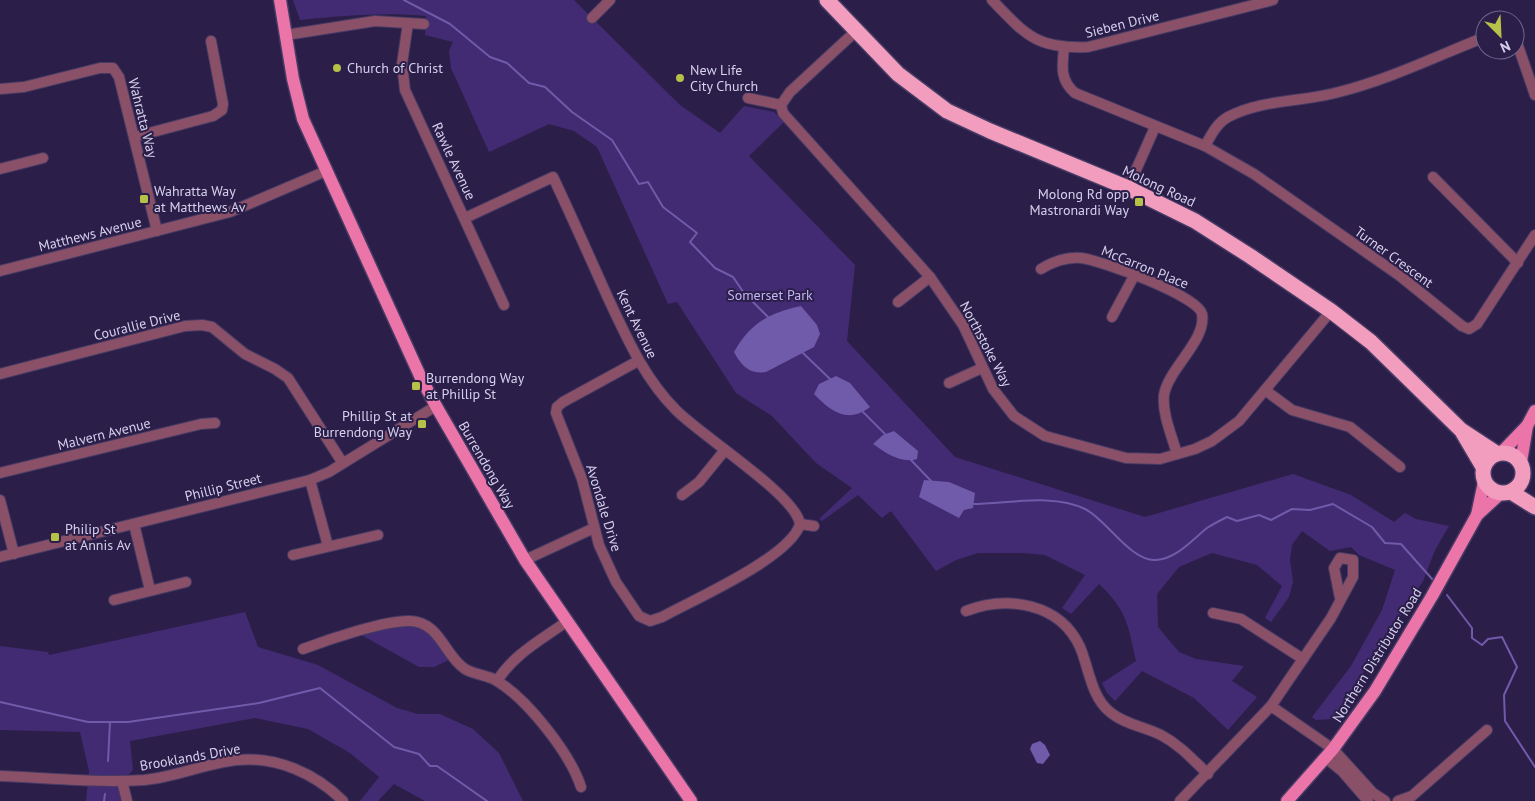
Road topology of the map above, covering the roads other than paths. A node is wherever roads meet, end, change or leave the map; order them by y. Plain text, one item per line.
1 (280, 0) edge
2 (610, 0) edge
3 (827, 0) edge
4 (992, 0) edge
5 (1273, 0) edge
6 (592, 18) dead end
7 (408, 23) junction
8 (424, 24) dead end
9 (856, 32) junction
10 (286, 35) junction
11 (211, 41) dead end
12 (1475, 41) edge
13 (1064, 48) junction
14 (1523, 60) edge
15 (0, 88) edge
16 (1535, 95) edge
17 (748, 98) dead end
18 (781, 105) junction
19 (1155, 127) junction
20 (134, 137) junction
21 (1205, 146) junction
22 (43, 158) dead end
23 (0, 169) edge
24 (326, 171) junction
25 (1433, 177) dead end
26 (1128, 188) junction
27 (465, 218) junction
28 (157, 231) junction
29 (1535, 234) edge
30 (1518, 263) junction
31 (1041, 269) dead end
32 (0, 271) edge
33 (1134, 276) junction
34 (930, 277) junction
35 (898, 302) dead end
36 (504, 304) dead end
37 (1331, 311) junction
38 (1112, 317) dead end
39 (638, 361) junction
40 (982, 368) junction
41 (0, 374) edge
42 (949, 382) dead end
43 (1265, 390) junction
44 (436, 406) junction
45 (1535, 411) edge
46 (215, 423) dead end
47 (1527, 426) junction
48 (1461, 430) junction
49 (725, 450) junction
50 (1499, 452) junction
51 (1177, 454) junction
52 (342, 462) junction
53 (1521, 462) junction
54 (1400, 466) dead end
55 (0, 474) edge
56 (1484, 474) junction
57 (1523, 479) junction
58 (310, 480) junction
59 (1506, 493) junction
60 (682, 495) dead end
61 (1535, 498) edge
62 (0, 500) edge
63 (1535, 507) edge
64 (1477, 515) junction
65 (134, 524) junction
66 (800, 524) junction
67 (814, 526) dead end
68 (594, 528) junction
69 (378, 535) dead end
70 (328, 546) junction
71 (14, 554) junction
72 (293, 556) dead end
73 (0, 557) edge
74 (525, 560) junction
75 (186, 582) dead end
76 (150, 590) junction
77 (1340, 598) dead end
78 (114, 600) dead end
79 (966, 611) dead end
80 (1213, 613) dead end
81 (566, 622) junction
82 (303, 649) dead end
83 (1303, 659) junction
84 (497, 681) junction
85 (1271, 706) junction
86 (1487, 730) dead end
87 (1329, 754) junction
88 (1208, 774) junction
89 (0, 776) edge
90 (122, 781) junction
91 (581, 787) dead end
92 (1410, 798) edge
93 (127, 801) edge
94 (343, 801) edge
95 (691, 801) edge
96 (1180, 801) edge
97 (1287, 801) edge
98 (1368, 801) edge
99 (1385, 801) edge
100 (1398, 801) edge

1 - 10 main road, Burrendong Way
2 - 6 street
3 - 9 highway, Molong Road
4 - 13 street, Sieben Drive
5 - 13 street, Sieben Drive
7 - 8 street
7 - 10 street
7 - 27 street, Rawle Avenue
9 - 18 street
9 - 26 highway, Molong Road
10 - 24 main road, Burrendong Way
11 - 20 street
12 - 21 street
13 - 19 street, Turner Crescent
14 - 16 street
15 - 20 street, Wahratta Way
17 - 18 street
18 - 34 street, Northstoke Way
19 - 21 street, Turner Crescent
19 - 26 street
20 - 28 street, Wahratta Way
21 - 30 street, Turner Crescent
22 - 23 street
24 - 28 street, Matthews Avenue
24 - 44 main road, Burrendong Way
25 - 30 street
26 - 37 highway, Molong Road
27 - 36 street, Rawle Avenue
27 - 39 street, Kent Avenue
28 - 32 street, Matthews Avenue
29 - 30 street, Turner Crescent
31 - 33 street, McCarron Place
33 - 38 street
33 - 51 street, McCarron Place
34 - 35 street
34 - 40 street, Northstoke Way
37 - 43 street, Northstoke Way
37 - 48 highway, Molong Road
39 - 49 street, Kent Avenue
39 - 68 street, Avondale Drive
40 - 42 street
40 - 51 street, Northstoke Way
41 - 52 street, Courallie Drive
43 - 51 street, Northstoke Way
43 - 54 street
44 - 52 street, Phillip Street
44 - 74 main road, Burrendong Way
45 - 47 main road
46 - 55 street, Malvern Avenue
47 - 50 main road
47 - 53 main road
48 - 50 highway, Molong Road
48 - 56 highway, Molong Road
49 - 60 street
49 - 66 street, Kent Avenue
50 - 53 highway
50 - 56 highway
52 - 58 street, Phillip Street
53 - 57 highway
56 - 59 highway
56 - 64 main road, Northern Distributor Road
57 - 59 highway
57 - 61 highway
58 - 65 street, Phillip Street
58 - 70 street
59 - 63 highway
59 - 64 main road, Northern Distributor Road
62 - 71 street
64 - 87 main road, Northern Distributor Road
65 - 71 street, Phillip Street
65 - 76 street
66 - 67 street
66 - 68 street, Avondale Drive
68 - 74 street
69 - 70 street
70 - 72 street
71 - 73 street, Phillip Street
74 - 81 main road, Burrendong Way
75 - 76 street
76 - 78 street
77 - 83 street
79 - 88 street
80 - 83 street
81 - 84 street
81 - 95 main road, Burrendong Way
82 - 84 street
83 - 85 street
84 - 91 street
85 - 87 street
85 - 88 street
86 - 92 street
87 - 97 main road, Northern Distributor Road
87 - 98 street
87 - 99 street
88 - 96 street
89 - 90 street, Brooklands Drive
90 - 93 street
90 - 94 street, Brooklands Drive
92 - 100 street

